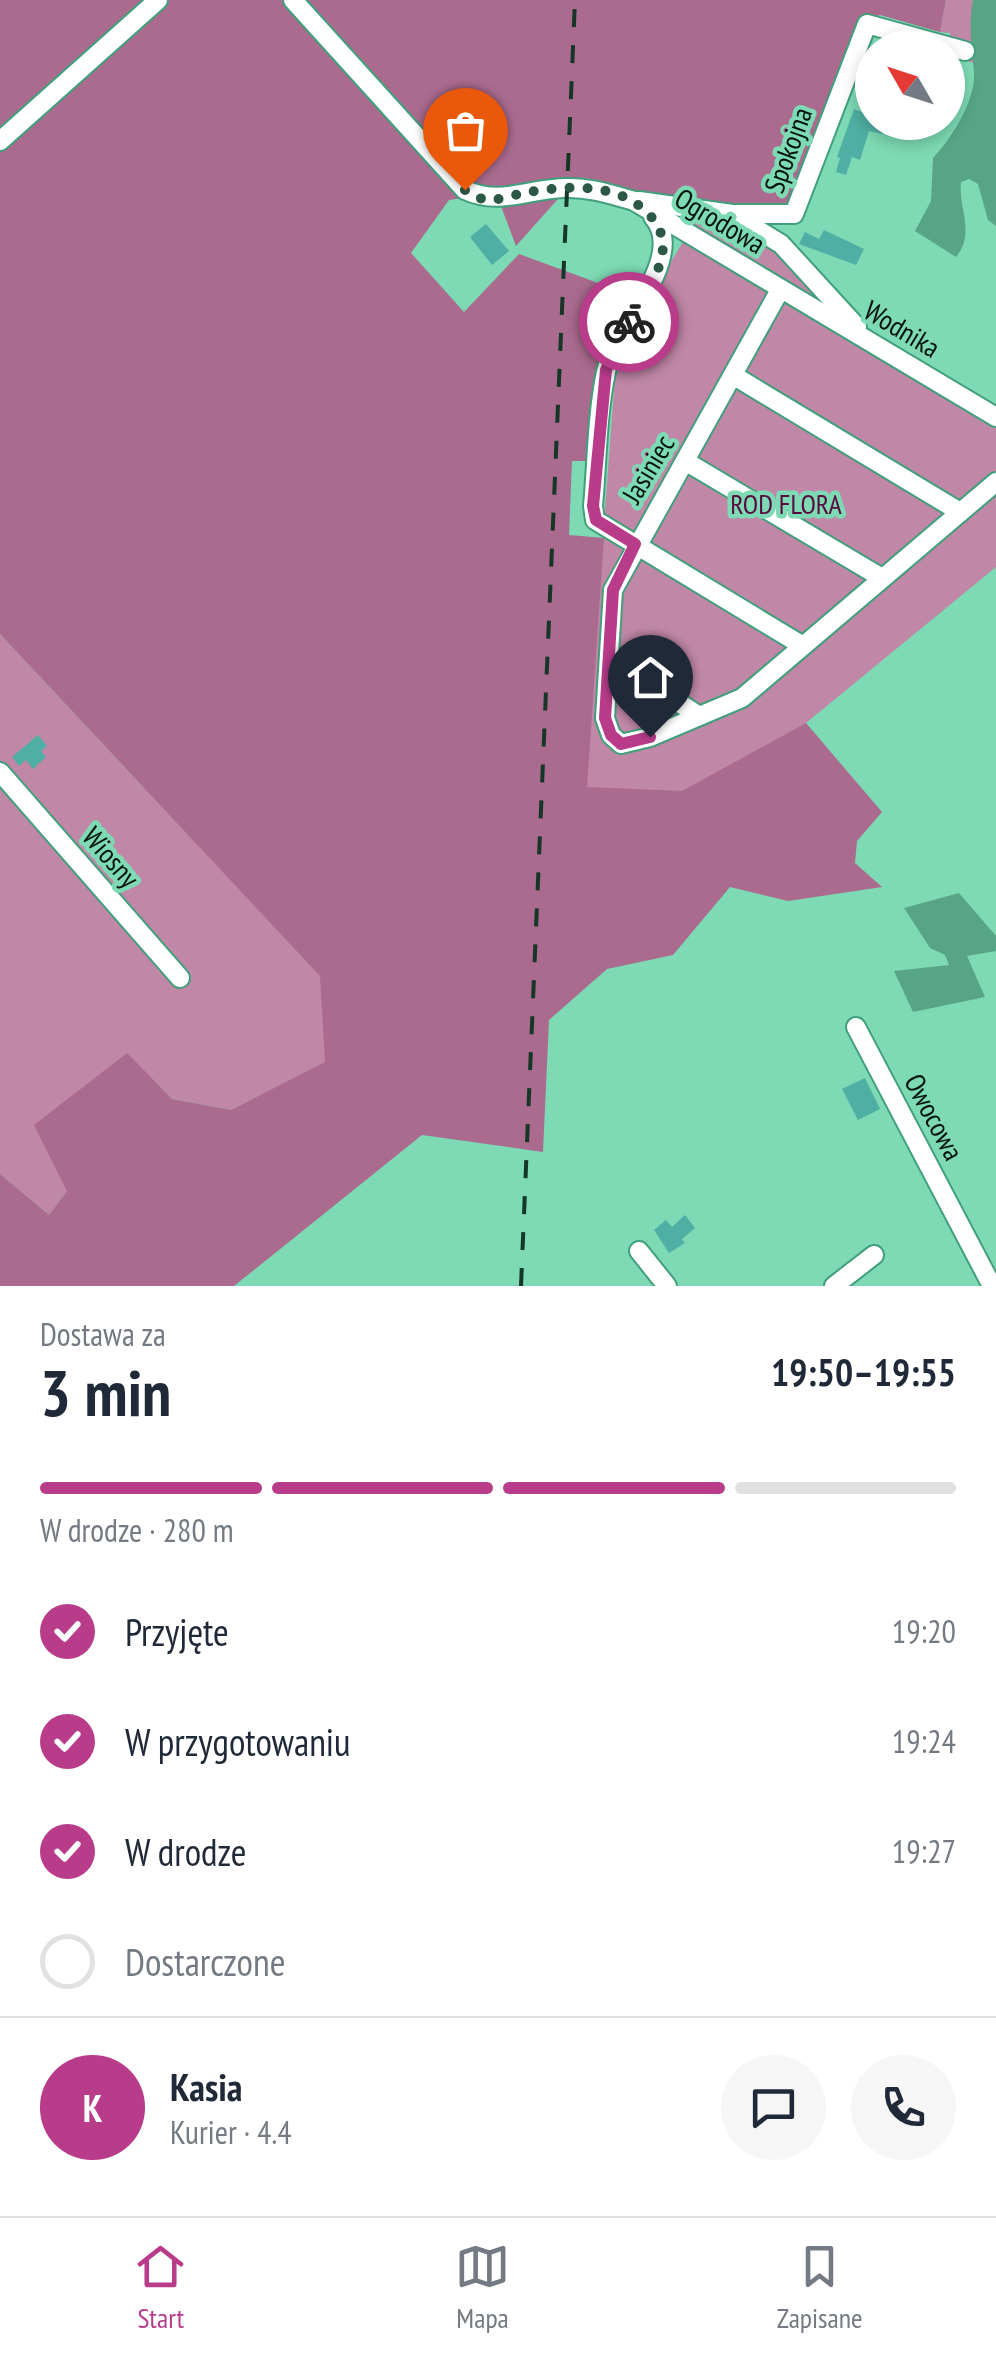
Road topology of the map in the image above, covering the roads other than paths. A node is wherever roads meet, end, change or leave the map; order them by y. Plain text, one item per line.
1 (158, 0) edge
2 (293, 0) edge
3 (865, 30) edge
4 (888, 30) edge
5 (855, 55) edge
6 (0, 142) edge
7 (634, 201) junction
8 (732, 214) junction
9 (780, 290) junction
10 (869, 340) junction
11 (736, 376) junction
12 (996, 417) edge
13 (685, 461) junction
14 (996, 482) edge
15 (960, 512) junction
16 (635, 544) junction
17 (882, 578) junction
18 (803, 646) junction
19 (608, 656) junction
20 (699, 716) junction
21 (0, 772) edge
22 (180, 978) dead end
23 (856, 1027) dead end
24 (639, 1251) dead end
25 (874, 1256) dead end
26 (667, 1286) edge
27 (834, 1286) edge
28 (992, 1286) edge

1 - 6 street
2 - 7 street, Ogrodowa
3 - 4 street, Spokojna
5 - 8 street, Spokojna
7 - 8 street
7 - 9 street, Ogrodowa
7 - 16 street
8 - 10 street, Spokojna
9 - 10 street, Wodnika
9 - 11 street, Jasiniec
10 - 12 street, Wodnika
11 - 13 street, Jasiniec
11 - 15 street
13 - 16 street, Jasiniec
13 - 17 street
14 - 15 street
15 - 17 street
16 - 18 street
16 - 19 street, Jasiniec
17 - 18 street
18 - 20 street
19 - 20 street
19 - 20 street, Jasiniec
21 - 22 street, Wiosny
23 - 28 street, Owocowa
24 - 26 street
25 - 27 street

